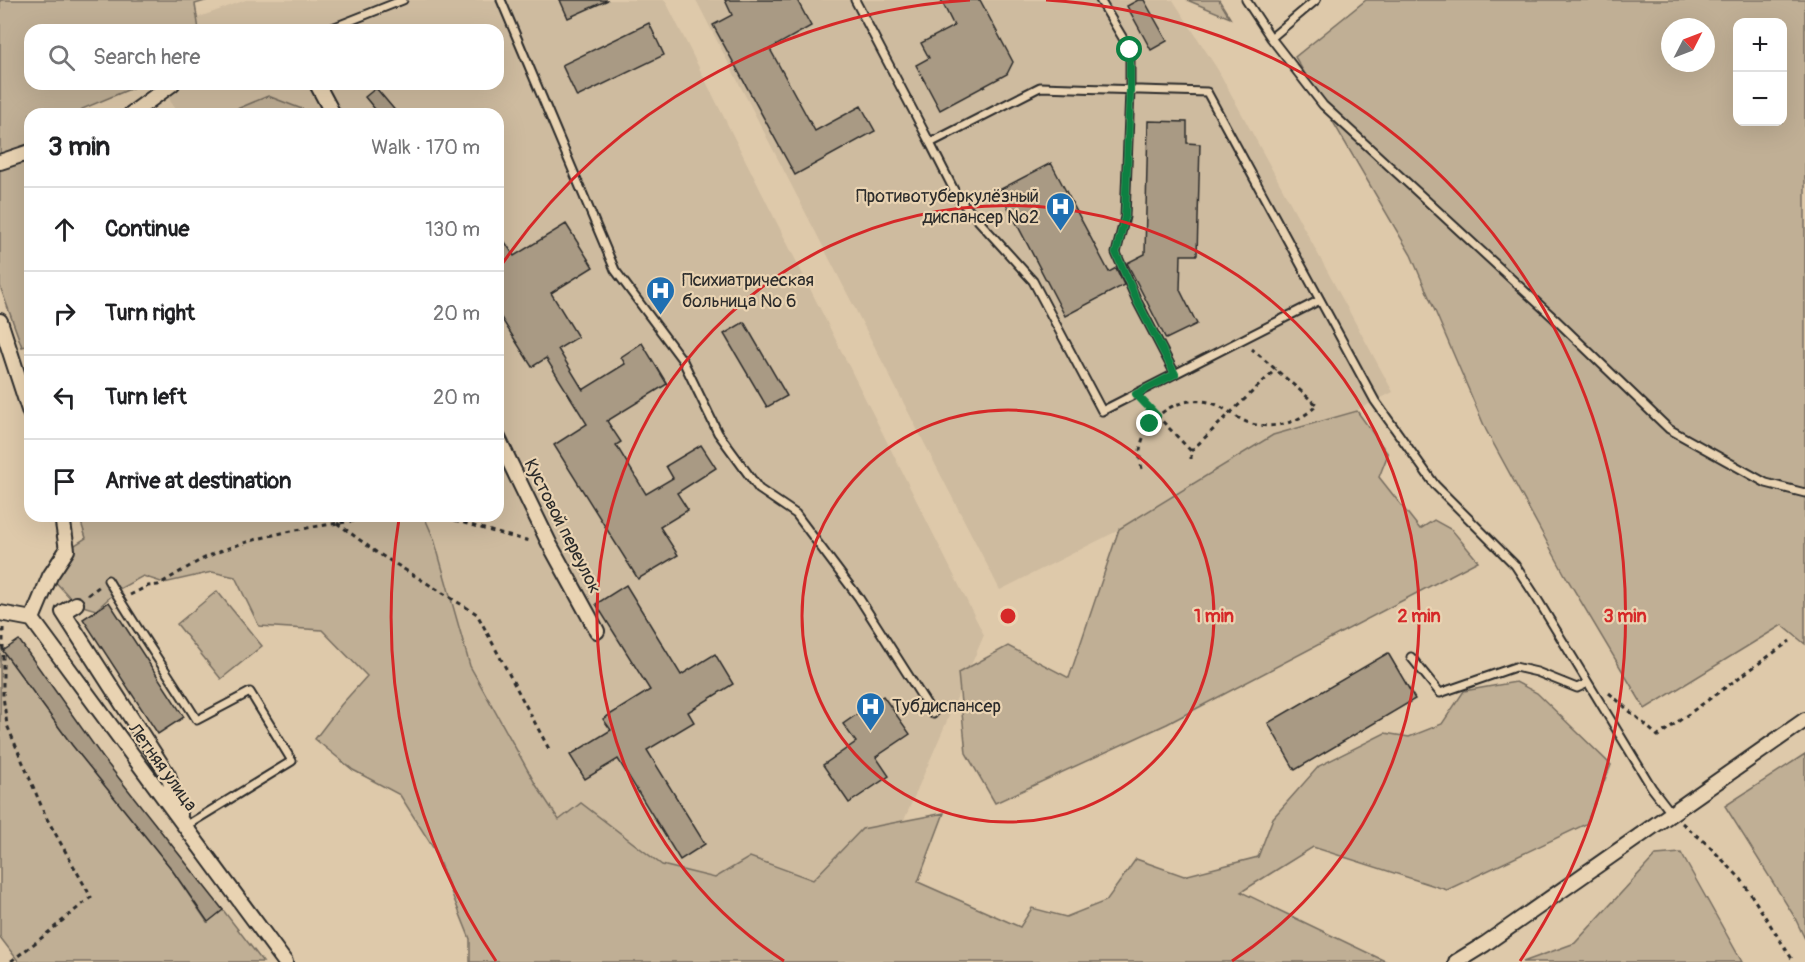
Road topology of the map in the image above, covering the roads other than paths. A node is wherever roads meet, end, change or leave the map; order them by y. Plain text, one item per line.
1 (403, 0) edge
2 (501, 0) edge
3 (855, 0) edge
4 (1100, 0) edge
5 (1246, 0) edge
6 (1316, 0) edge
7 (342, 24) edge
8 (1271, 38) junction
9 (164, 90) edge
10 (320, 90) edge
11 (1130, 90) junction
12 (139, 108) edge
13 (330, 108) edge
14 (930, 143) junction
15 (24, 154) edge
16 (0, 162) edge
17 (1320, 300) junction
18 (0, 321) edge
19 (1175, 374) junction
20 (24, 395) edge
21 (504, 450) edge
22 (1805, 493) edge
23 (63, 522) edge
24 (108, 580) road end
25 (76, 603) road end
26 (1, 613) edge
27 (32, 620) junction
28 (597, 631) dead end
29 (1411, 657) dead end
30 (1588, 683) junction
31 (933, 714) dead end
32 (1805, 720) edge
33 (1672, 814) junction
34 (184, 827) junction
35 (285, 962) edge
36 (1456, 962) edge

1 - 7 lane
2 - 31 lane
3 - 14 lane
4 - 11 lane
5 - 8 lane
6 - 8 lane
8 - 22 lane
9 - 12 street
10 - 13 street
11 - 14 lane
11 - 17 lane
11 - 19 lane
14 - 19 lane
15 - 16 street
17 - 19 lane
17 - 30 lane
18 - 20 street
21 - 28 street, Кустовой переулок
23 - 27 street
24 - 34 lane
25 - 34 street
26 - 27 street
27 - 34 street, Летняя улица
29 - 30 lane
30 - 33 lane
32 - 33 street
33 - 36 street
34 - 35 street, Летняя улица

